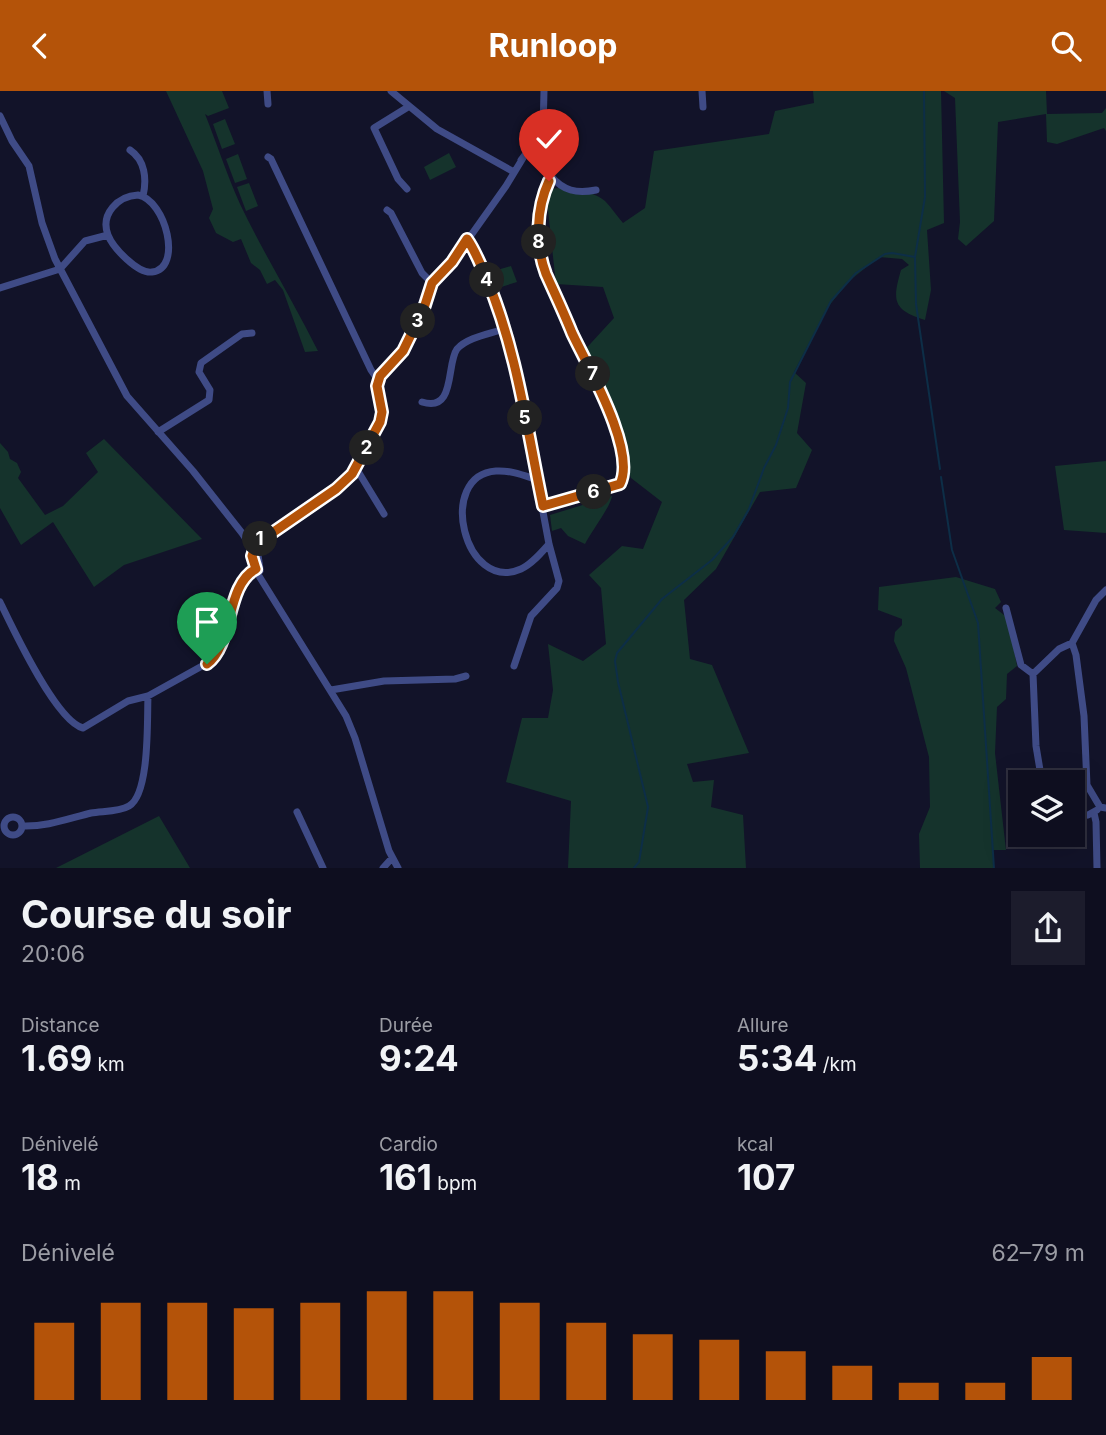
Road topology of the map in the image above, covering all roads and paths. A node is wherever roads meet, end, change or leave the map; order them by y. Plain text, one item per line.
1 (267, 91) edge
2 (391, 91) edge
3 (546, 91) edge
4 (702, 91) edge
5 (268, 104) dead end
6 (408, 107) junction
7 (703, 107) dead end
8 (0, 116) edge
9 (541, 135) junction
10 (130, 150) dead end
11 (268, 157) dead end
12 (513, 171) junction
13 (550, 175) junction
14 (407, 189) dead end
15 (596, 190) dead end
16 (143, 196) junction
17 (387, 210) dead end
18 (108, 235) junction
19 (467, 239) junction
20 (55, 259) junction
21 (67, 261) junction
22 (60, 269) junction
23 (431, 283) junction
24 (0, 288) edge
25 (504, 329) junction
26 (252, 333) dead end
27 (378, 380) junction
28 (422, 402) dead end
29 (158, 432) junction
30 (356, 468) junction
31 (538, 480) junction
32 (543, 506) junction
33 (384, 514) dead end
34 (549, 544) junction
35 (258, 546) junction
36 (259, 572) junction
37 (1106, 590) edge
38 (0, 602) edge
39 (1006, 608) dead end
40 (1072, 643) junction
41 (514, 666) dead end
42 (1033, 674) junction
43 (466, 676) dead end
44 (331, 690) junction
45 (148, 696) junction
46 (1040, 770) edge
47 (1100, 809) edge
48 (297, 812) dead end
49 (2, 826) edge
50 (394, 864) edge
51 (323, 868) edge
52 (383, 868) edge
53 (1097, 868) edge

1 - 5 street
2 - 6 street
3 - 9 street
4 - 7 street
6 - 12 street
6 - 14 street
8 - 20 street
9 - 12 street
9 - 13 street
10 - 16 street
11 - 27 street
12 - 19 street
13 - 15 street
13 - 32 street
16 - 18 street
16 - 18 street
17 - 23 street
18 - 21 street
19 - 23 street
19 - 25 street
20 - 21 street
20 - 22 street
21 - 22 street
22 - 24 street
22 - 29 street
23 - 27 street
25 - 28 street
25 - 31 street
26 - 29 street
27 - 30 street
29 - 35 street
30 - 33 street
30 - 35 street
31 - 32 street
31 - 34 street
32 - 34 street
34 - 41 street
35 - 36 street
36 - 44 street
36 - 45 street
37 - 40 street
38 - 45 street
39 - 42 street
40 - 42 street
40 - 47 street
42 - 46 street
43 - 44 street
44 - 50 street
45 - 49 street
47 - 53 street
48 - 51 street
50 - 52 street

